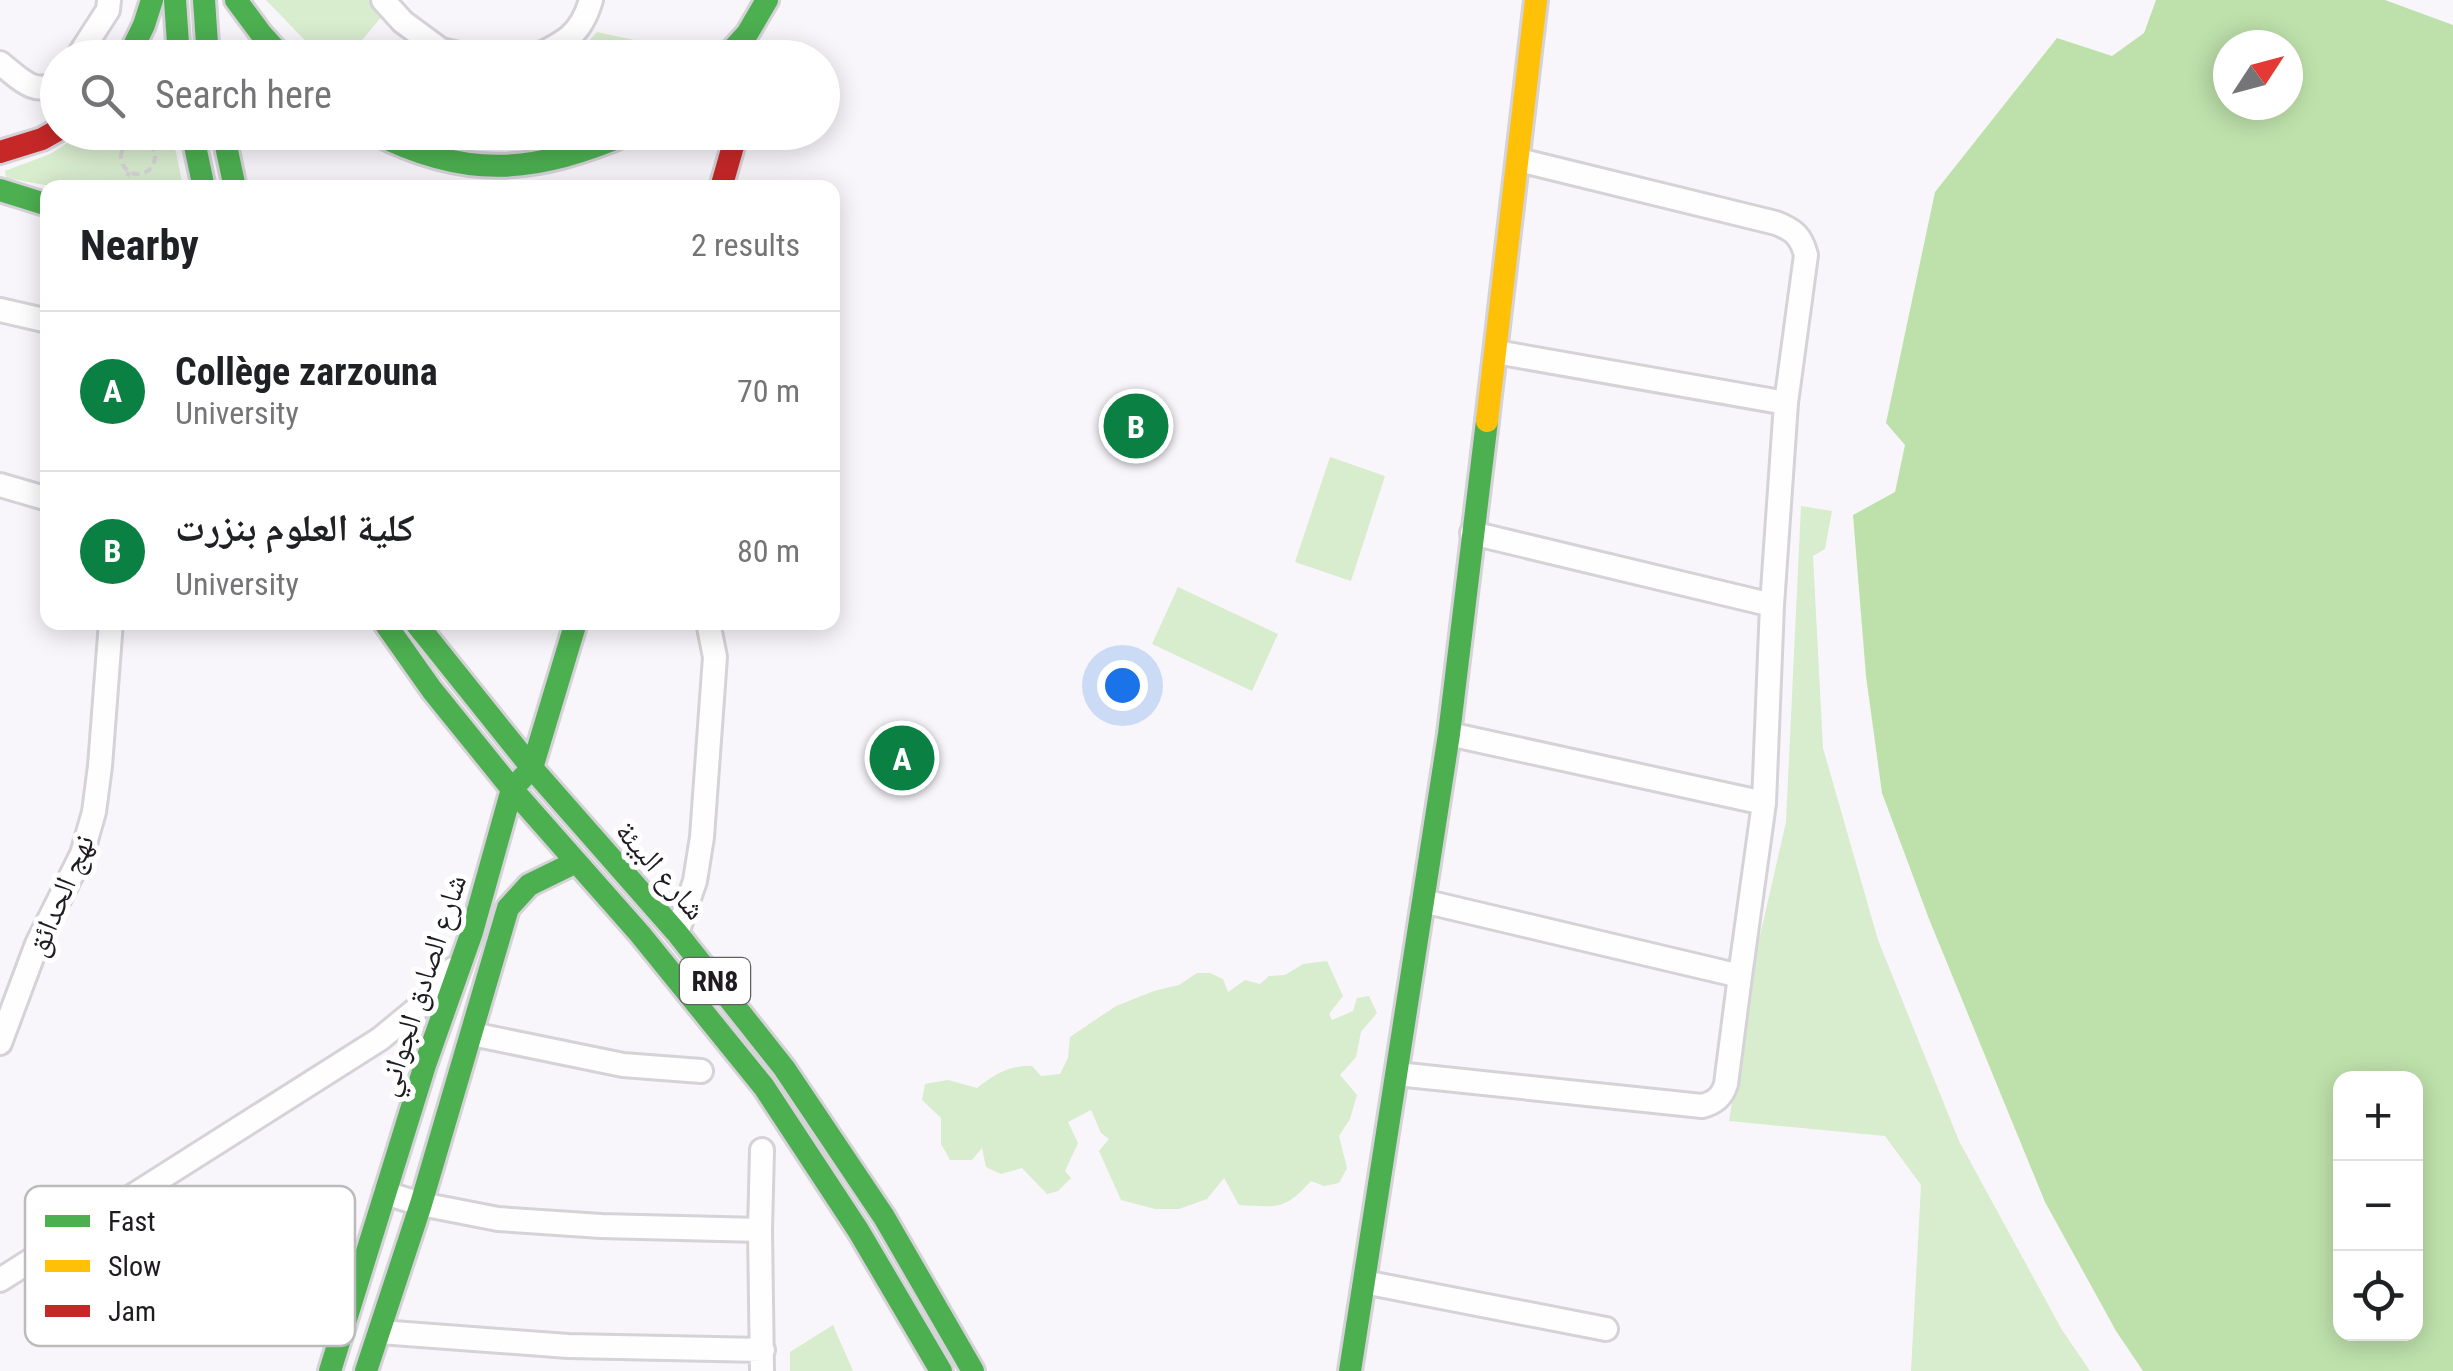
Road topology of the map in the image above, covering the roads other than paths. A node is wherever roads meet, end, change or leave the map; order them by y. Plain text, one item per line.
1 (109, 0) edge
2 (152, 0) edge
3 (175, 0) edge
4 (204, 0) edge
5 (236, 0) edge
6 (383, 0) edge
7 (591, 0) edge
8 (767, 0) edge
9 (775, 0) edge
10 (1512, 0) edge
11 (1536, 0) edge
12 (89, 40) edge
13 (137, 40) edge
14 (178, 40) edge
15 (207, 40) edge
16 (268, 40) edge
17 (428, 40) edge
18 (567, 40) edge
19 (742, 40) edge
20 (763, 40) edge
21 (0, 63) edge
22 (1526, 74) junction
23 (40, 89) edge
24 (40, 140) edge
25 (196, 150) edge
26 (227, 150) edge
27 (409, 150) edge
28 (594, 150) edge
29 (732, 150) edge
30 (0, 152) edge
31 (1520, 160) junction
32 (202, 180) edge
33 (233, 180) edge
34 (723, 180) edge
35 (0, 190) edge
36 (40, 202) edge
37 (0, 310) edge
38 (40, 319) edge
39 (1496, 352) junction
40 (1786, 403) junction
41 (0, 484) edge
42 (40, 496) edge
43 (1472, 533) junction
44 (1772, 605) junction
45 (110, 630) edge
46 (390, 630) edge
47 (421, 630) edge
48 (574, 630) edge
49 (710, 630) edge
50 (1449, 734) junction
51 (532, 768) junction
52 (512, 789) junction
53 (1764, 803) junction
54 (576, 862) junction
55 (1423, 901) junction
56 (472, 932) junction
57 (677, 933) junction
58 (499, 941) junction
59 (462, 957) junction
60 (1740, 976) junction
61 (472, 1034) junction
62 (380, 1039) junction
63 (0, 1043) edge
64 (426, 1065) junction
65 (702, 1071) dead end
66 (1397, 1074) junction
67 (762, 1150) dead end
68 (148, 1186) edge
69 (385, 1193) junction
70 (421, 1204) junction
71 (760, 1230) junction
72 (25, 1264) edge
73 (0, 1280) edge
74 (1364, 1282) junction
75 (355, 1290) edge
76 (1606, 1329) dead end
77 (380, 1332) junction
78 (338, 1346) edge
79 (763, 1360) edge
80 (330, 1371) edge
81 (366, 1371) edge
82 (941, 1371) edge
83 (972, 1371) edge
84 (1350, 1371) edge

1 - 12 street
2 - 13 street
3 - 14 street
4 - 15 street
5 - 16 street
6 - 17 street
7 - 18 street
8 - 19 street
9 - 20 street
10 - 22 street
11 - 22 street
21 - 23 street
22 - 31 street
24 - 30 street
25 - 32 street
26 - 33 street
27 - 28 street
29 - 34 street
31 - 39 street
31 - 40 street
35 - 36 street
37 - 38 street
39 - 40 street
39 - 43 street
40 - 44 street
41 - 42 street
43 - 44 street
43 - 50 street
44 - 53 street
45 - 63 street, نهج الحدائق
46 - 52 street, شارع البيئة / RN8
47 - 51 street, شارع البيئة / RN8
48 - 51 street, شارع الصادق الجواني
49 - 57 street
50 - 53 street
50 - 55 street
51 - 52 street, شارع الصادق الجواني
51 - 57 street, شارع البيئة / RN8
52 - 54 street, شارع البيئة / RN8
52 - 56 street, شارع الصادق الجواني
53 - 60 street
54 - 58 street
54 - 82 street, شارع البيئة / RN8
55 - 60 street
55 - 66 street
56 - 58 street
56 - 59 street, شارع الصادق الجواني
57 - 83 street, شارع البيئة / RN8
58 - 61 street
59 - 62 street
59 - 64 street, شارع الصادق الجواني
60 - 66 street
61 - 65 street
61 - 70 street
62 - 64 street
62 - 68 street
64 - 69 street, شارع الصادق الجواني
66 - 74 street
67 - 71 street
69 - 70 street
69 - 75 street, شارع الصادق الجواني
70 - 71 street
70 - 77 street
71 - 79 street
72 - 73 street
74 - 76 street
74 - 84 street
77 - 79 street
77 - 81 street
78 - 80 street, شارع الصادق الجواني

